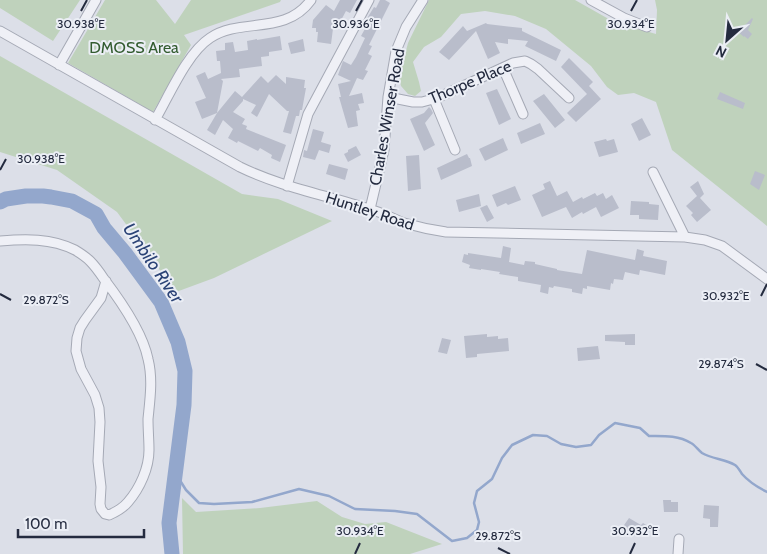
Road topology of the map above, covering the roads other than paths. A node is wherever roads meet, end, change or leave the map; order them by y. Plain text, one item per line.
1 (96, 0) edge
2 (311, 0) edge
3 (369, 0) edge
4 (422, 0) edge
5 (591, 0) edge
6 (647, 27) dead end
7 (0, 32) edge
8 (58, 65) junction
9 (503, 68) junction
10 (388, 97) junction
11 (569, 98) dead end
12 (434, 99) junction
13 (523, 114) dead end
14 (155, 120) junction
15 (455, 150) dead end
16 (653, 172) dead end
17 (287, 186) junction
18 (370, 209) junction
19 (685, 237) junction
20 (0, 241) edge
21 (767, 279) edge
22 (106, 281) junction
23 (679, 539) dead end
24 (678, 554) edge

1 - 8 street
2 - 14 street
3 - 17 street
4 - 10 street, Charles Winser Road
5 - 6 street
7 - 8 street, Huntley Road
8 - 14 street, Huntley Road
9 - 11 street, Thorpe Place
9 - 12 street, Thorpe Place
9 - 13 street
10 - 12 street, Thorpe Place
10 - 18 street, Charles Winser Road
12 - 15 street
14 - 17 street, Huntley Road
16 - 19 street
17 - 18 street, Huntley Road
18 - 19 street, Huntley Road
19 - 21 street, Huntley Road
20 - 22 street
22 - 22 street
23 - 24 street

